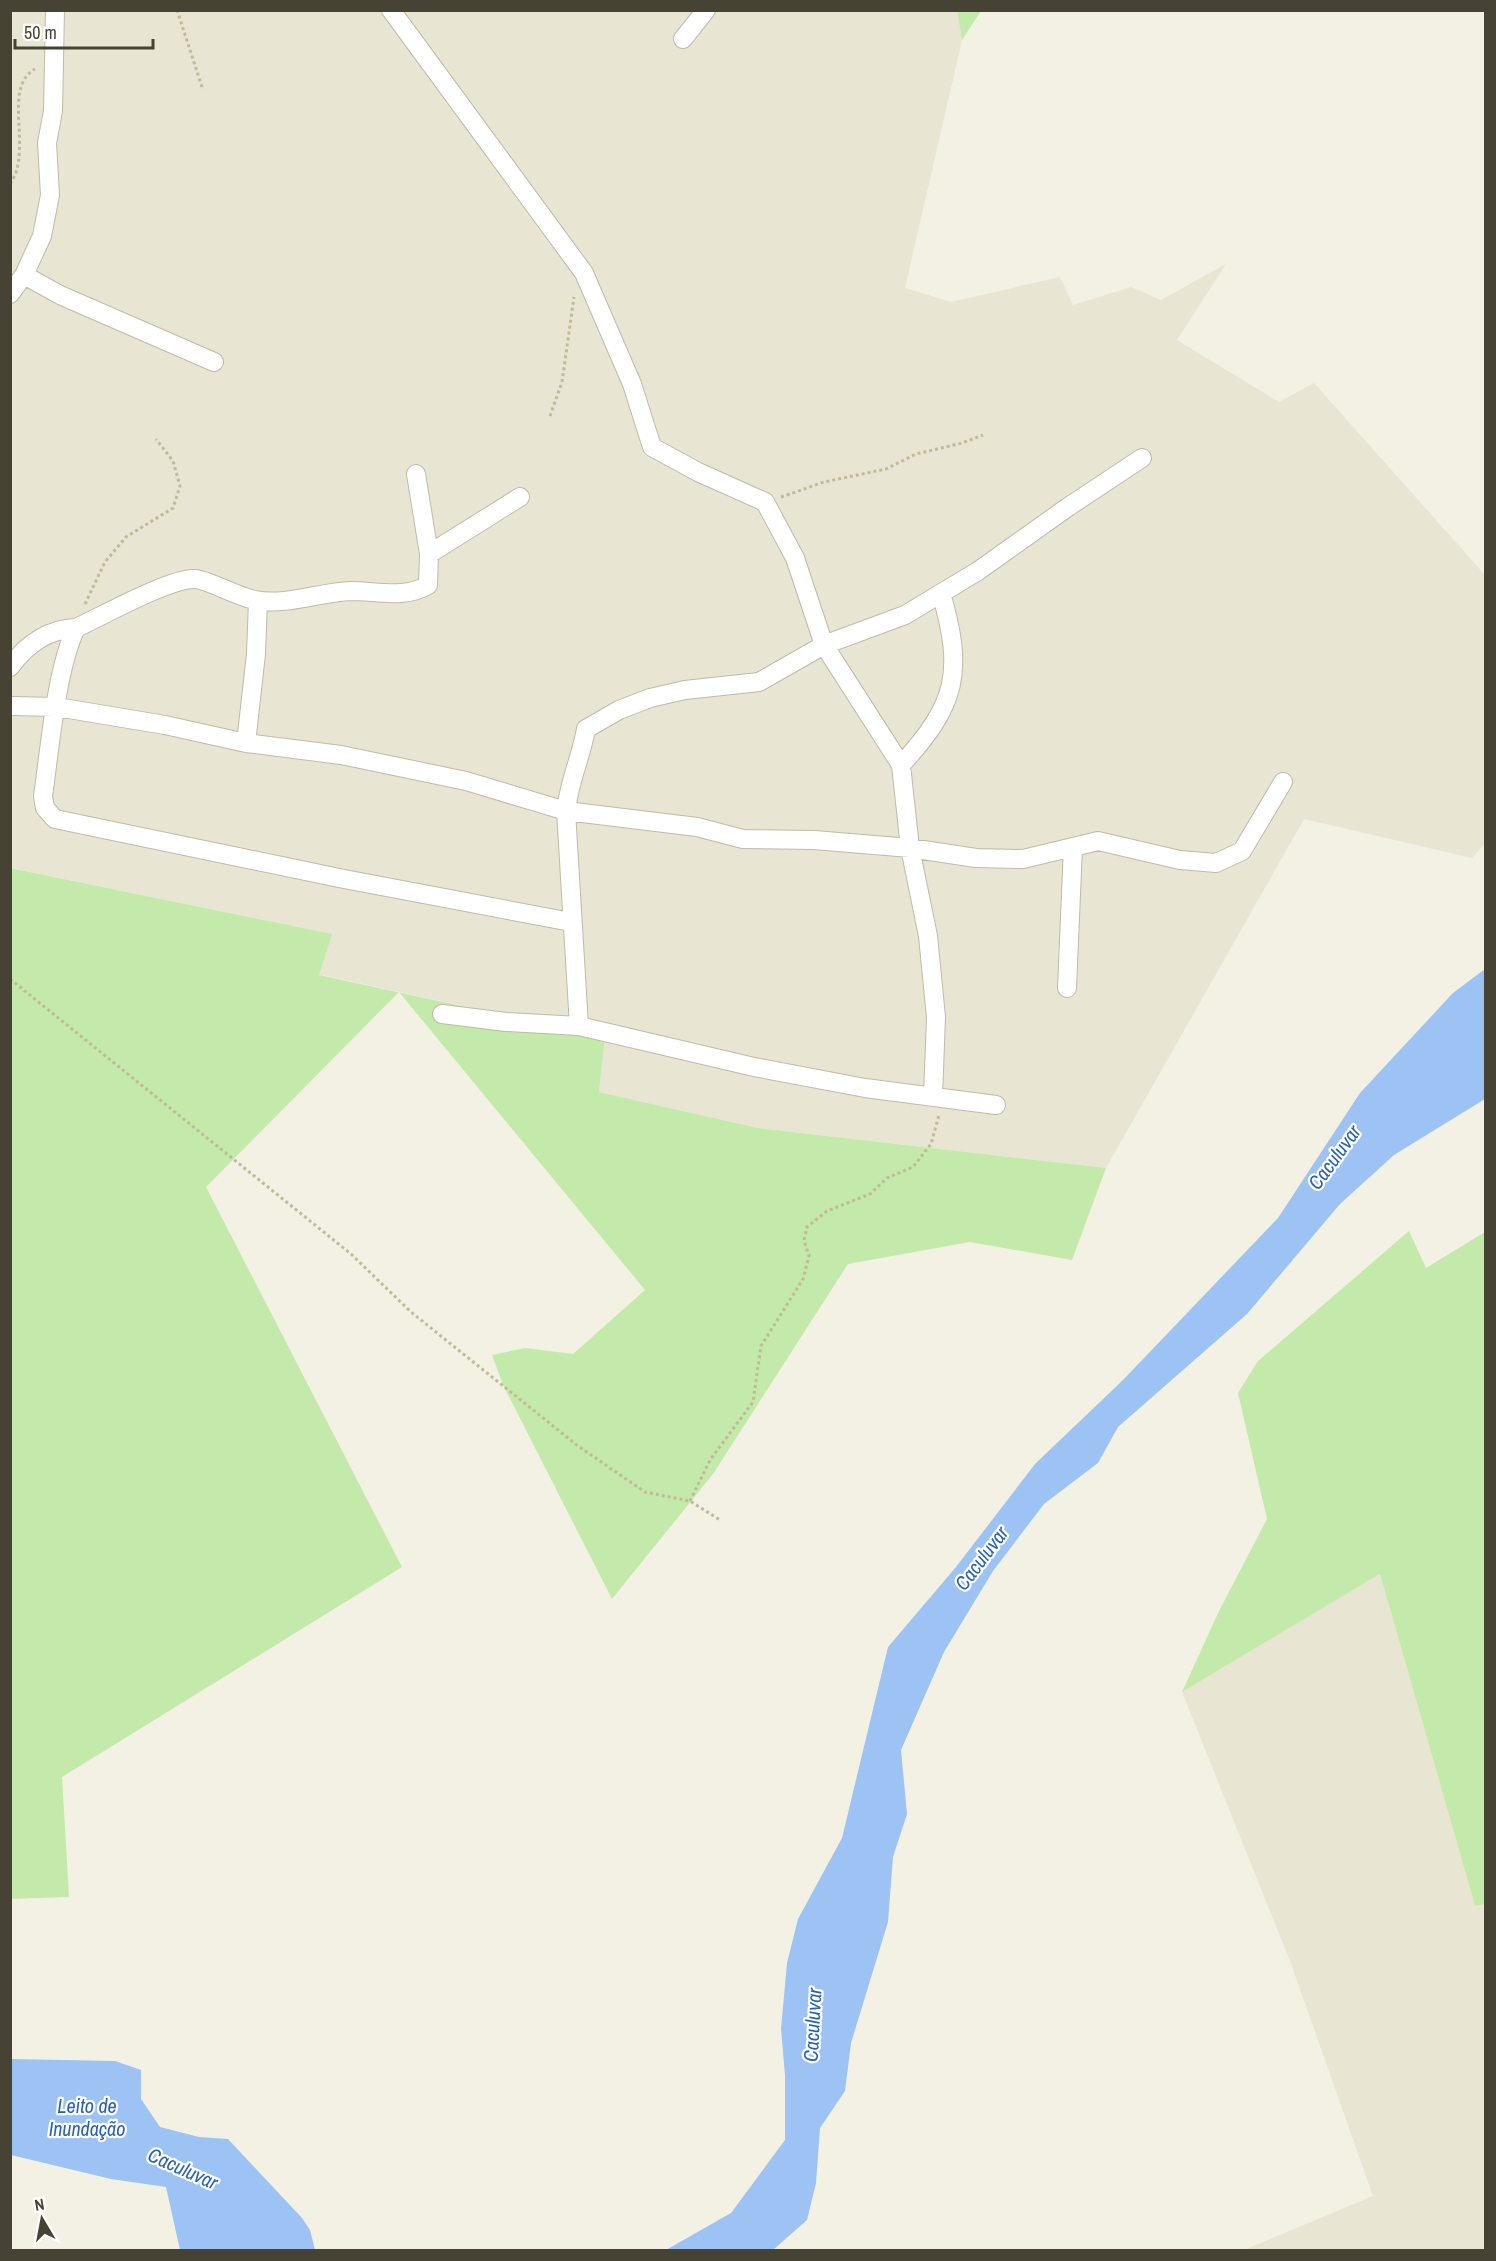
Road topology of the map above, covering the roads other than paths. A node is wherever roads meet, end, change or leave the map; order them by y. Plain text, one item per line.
1 (55, 10) edge
2 (391, 10) edge
3 (706, 10) edge
4 (683, 39) dead end
5 (24, 275) junction
6 (10, 294) edge
7 (214, 362) dead end
8 (1142, 458) dead end
9 (416, 474) dead end
10 (520, 497) dead end
11 (429, 554) junction
12 (941, 593) junction
13 (258, 601) junction
14 (76, 628) junction
15 (824, 645) junction
16 (10, 668) edge
17 (10, 706) edge
18 (57, 707) junction
19 (246, 743) junction
20 (901, 765) junction
21 (1283, 782) dead end
22 (566, 810) junction
23 (1073, 847) junction
24 (910, 848) junction
25 (571, 921) junction
26 (1067, 988) dead end
27 (442, 1014) dead end
28 (579, 1026) junction
29 (937, 1097) junction
30 (996, 1105) dead end

1 - 5 street
2 - 15 street
3 - 4 street
5 - 6 street
5 - 7 street
8 - 12 street
9 - 11 street
10 - 11 street
11 - 13 street
12 - 15 street
12 - 20 street
13 - 14 street
13 - 19 street
14 - 16 street
14 - 18 street
15 - 20 street
15 - 22 street
17 - 18 street
18 - 19 street
18 - 25 street
19 - 22 street
20 - 24 street
21 - 23 street
22 - 24 street
22 - 25 street
23 - 24 street
23 - 26 street
24 - 29 street
25 - 28 street
27 - 28 street
28 - 29 street
29 - 30 street

